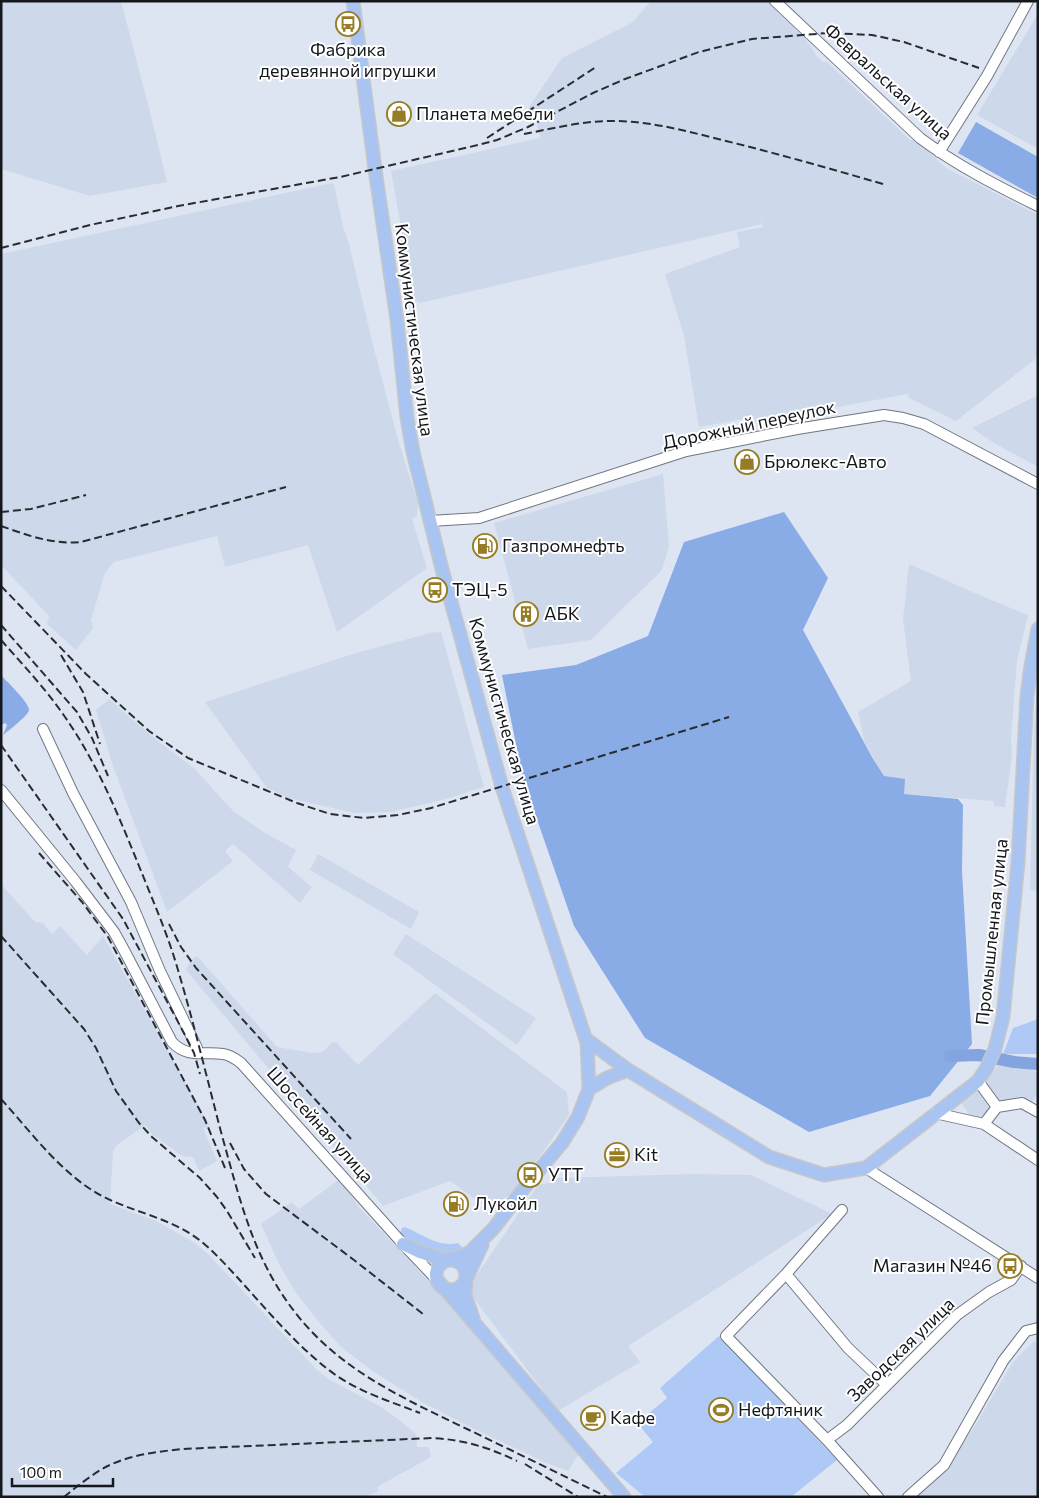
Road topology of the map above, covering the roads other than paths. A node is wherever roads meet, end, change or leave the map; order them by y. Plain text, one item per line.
1 (353, 1) edge
2 (775, 1) edge
3 (1028, 1) edge
4 (939, 152) junction
5 (1038, 206) edge
6 (1038, 484) edge
7 (430, 521) junction
8 (1038, 629) edge
9 (43, 729) dead end
10 (1, 790) edge
11 (586, 1039) junction
12 (197, 1048) dead end
13 (609, 1056) junction
14 (588, 1066) junction
15 (628, 1070) junction
16 (607, 1078) junction
17 (978, 1080) junction
18 (589, 1089) junction
19 (997, 1107) junction
20 (1038, 1112) edge
21 (935, 1113) junction
22 (984, 1124) junction
23 (1038, 1160) edge
24 (866, 1168) junction
25 (842, 1210) dead end
26 (485, 1238) junction
27 (403, 1244) junction
28 (446, 1260) junction
29 (1021, 1266) junction
30 (786, 1274) junction
31 (1037, 1276) edge
32 (466, 1279) junction
33 (438, 1282) junction
34 (474, 1322) junction
35 (1038, 1328) edge
36 (887, 1384) junction
37 (827, 1440) junction
38 (624, 1497) edge
39 (878, 1497) edge
40 (908, 1497) edge

1 - 7 main road, Коммунистическая улица
2 - 4 street, Февральская улица
3 - 4 street
4 - 5 street, Февральская улица
6 - 7 street, Дорожный переулок
7 - 11 main road, Коммунистическая улица
8 - 17 main road, Промышленная улица
9 - 12 street
10 - 27 street, Шоссейная улица
11 - 13 main road
11 - 14 main road, Коммунистическая улица
13 - 14 main road
13 - 15 main road
13 - 16 main road
14 - 16 main road
14 - 18 main road, Коммунистическая улица
15 - 16 main road
15 - 24 main road, Промышленная улица
16 - 18 main road
17 - 19 street
17 - 21 main road, Промышленная улица
18 - 26 main road
19 - 20 street
19 - 22 street
21 - 22 street
21 - 24 main road, Промышленная улица
22 - 23 street
24 - 29 street
25 - 30 street
26 - 28 main road
26 - 32 main road
27 - 28 main road
27 - 33 street, Шоссейная улица
28 - 32 main road
28 - 33 main road
29 - 31 street
29 - 36 street, Заводская улица
30 - 36 street
30 - 37 street
32 - 33 main road
32 - 34 main road
33 - 34 main road, Шоссейная улица
34 - 38 main road, Шоссейная улица
35 - 40 street
36 - 37 street, Заводская улица
37 - 39 street

